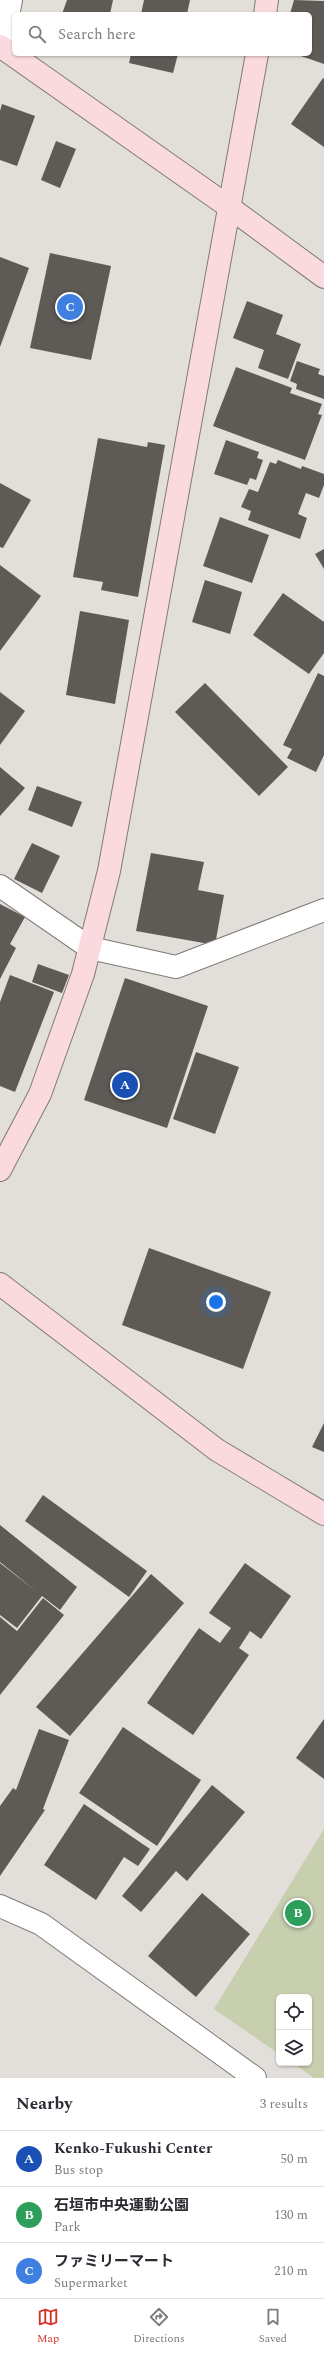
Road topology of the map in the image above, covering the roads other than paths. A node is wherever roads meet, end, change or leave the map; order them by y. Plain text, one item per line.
1 (11, 0) edge
2 (268, 0) edge
3 (265, 12) edge
4 (1, 47) edge
5 (12, 55) edge
6 (14, 56) edge
7 (258, 56) edge
8 (229, 207) junction
9 (324, 277) edge
10 (0, 886) edge
11 (324, 910) edge
12 (90, 948) junction
13 (0, 1170) edge
14 (0, 1284) edge
15 (324, 1514) edge
16 (0, 1906) edge
17 (255, 2078) edge

1 - 4 street
2 - 3 street
4 - 5 street
6 - 8 street
7 - 8 street
8 - 9 street
8 - 12 street
10 - 12 street
11 - 12 street
12 - 13 street
14 - 15 street
16 - 17 street

